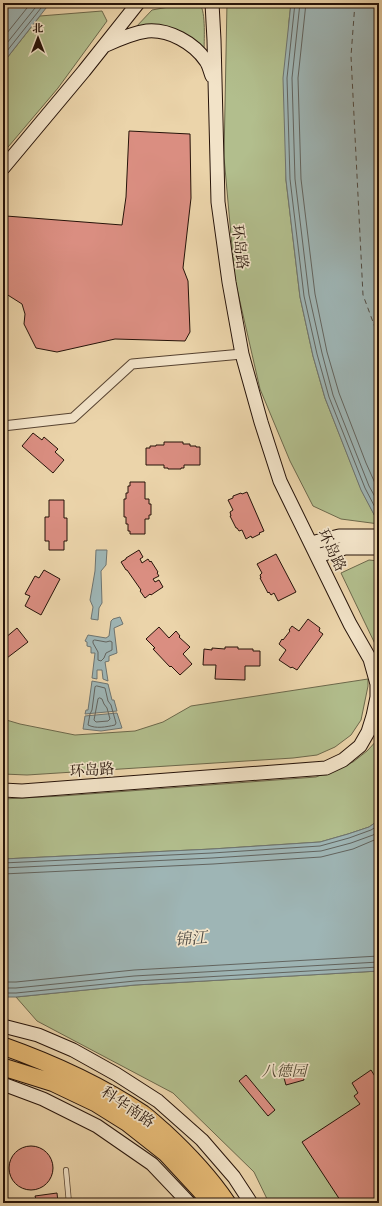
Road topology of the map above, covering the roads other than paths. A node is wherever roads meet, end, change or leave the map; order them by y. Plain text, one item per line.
1 (138, 3) edge
2 (212, 3) edge
3 (104, 46) junction
4 (215, 83) junction
5 (3, 168) edge
6 (242, 354) junction
7 (3, 426) edge
8 (379, 536) edge
9 (311, 543) junction
10 (379, 548) edge
11 (317, 556) junction
12 (3, 790) edge
13 (3, 1026) edge
14 (3, 1046) edge
15 (3, 1067) edge
16 (3, 1084) edge
17 (66, 1170) dead end
18 (69, 1203) edge
19 (189, 1203) edge
20 (210, 1203) edge
21 (227, 1203) edge
22 (251, 1203) edge

1 - 3 street
2 - 4 street, 环岛路
3 - 4 street
3 - 5 street
4 - 6 street, 环岛路
6 - 7 street
6 - 9 street, 环岛路
8 - 9 street
9 - 11 street, 环岛路
10 - 11 street
11 - 12 street, 环岛路
13 - 22 street
14 - 21 highway, 科华南路
15 - 20 highway, 科华南路
16 - 19 street
17 - 18 lane

